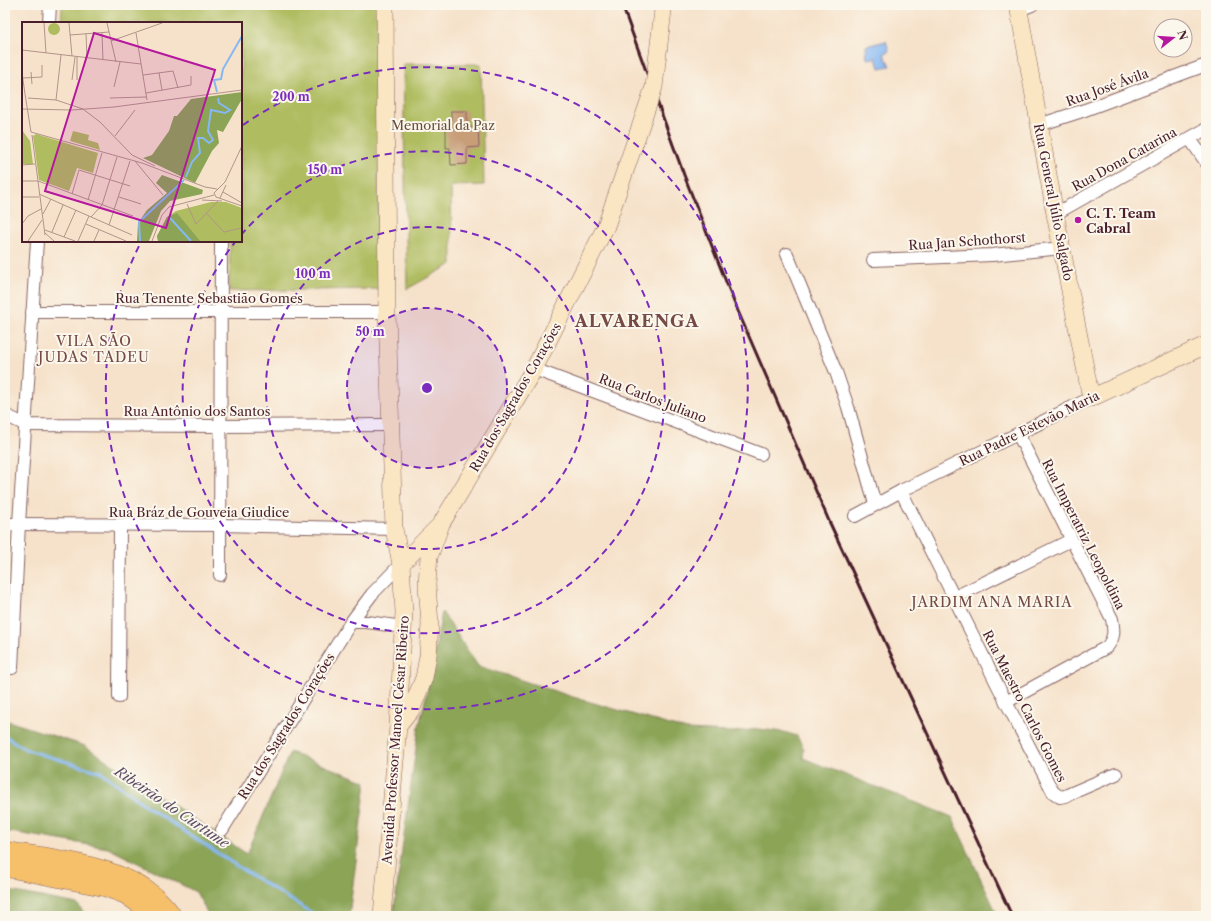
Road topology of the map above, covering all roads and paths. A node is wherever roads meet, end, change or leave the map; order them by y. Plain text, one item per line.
1 (50, 5) edge
2 (385, 5) edge
3 (1023, 7) edge
4 (663, 8) edge
5 (49, 22) edge
6 (1206, 65) edge
7 (1039, 125) junction
8 (1206, 129) edge
9 (1190, 139) junction
10 (1206, 162) edge
11 (1055, 214) junction
12 (37, 242) edge
13 (221, 242) edge
14 (1062, 248) junction
15 (787, 254) dead end
16 (873, 260) dead end
17 (222, 311) junction
18 (32, 312) junction
19 (386, 312) junction
20 (1206, 345) edge
21 (534, 369) junction
22 (1091, 398) junction
23 (5, 415) edge
24 (26, 425) junction
25 (391, 425) junction
26 (220, 426) junction
27 (1018, 434) junction
28 (761, 454) dead end
29 (901, 491) junction
30 (875, 504) junction
31 (855, 516) dead end
32 (5, 524) edge
33 (19, 524) junction
34 (441, 524) junction
35 (120, 525) junction
36 (220, 525) junction
37 (394, 529) junction
38 (1071, 540) junction
39 (401, 564) junction
40 (220, 575) dead end
41 (955, 597) junction
42 (351, 622) junction
43 (430, 624) junction
44 (403, 627) junction
45 (12, 668) dead end
46 (119, 697) dead end
47 (1006, 702) junction
48 (398, 726) junction
49 (1116, 774) dead end
50 (222, 830) dead end
51 (5, 851) edge
52 (5, 867) edge
53 (152, 916) edge
54 (172, 916) edge
55 (382, 916) edge

1 - 5 street
2 - 19 main road, Avenida Professor Manoel César Ribeiro
3 - 7 main road, Rua General Júlio Salgado
4 - 21 main road, Rua dos Sagrados Corações, bridge
6 - 7 street, Rua José Ávila
7 - 11 main road, Rua General Júlio Salgado
8 - 9 street, Rua Dona Catarina
9 - 10 street
9 - 11 street, Rua Dona Catarina
11 - 14 main road, Rua General Júlio Salgado
12 - 18 street
13 - 17 street
14 - 16 street, Rua Jan Schothorst
14 - 22 main road, Rua General Júlio Salgado
15 - 30 street
17 - 18 street, Rua Tenente Sebastião Gomes
17 - 19 street, Rua Tenente Sebastião Gomes
17 - 26 street
18 - 24 street
19 - 25 main road, Avenida Professor Manoel César Ribeiro
20 - 22 main road, Rua Padre Estevão Maria
21 - 28 street, Rua Carlos Juliano
21 - 34 main road, Rua dos Sagrados Corações
22 - 27 street, Rua Padre Estevão Maria
23 - 24 street, Rua Antônio dos Santos
24 - 26 street, Rua Antônio dos Santos
24 - 33 street
25 - 26 street, Rua Antônio dos Santos
25 - 37 main road, Avenida Professor Manoel César Ribeiro
26 - 36 street
27 - 29 street, Rua Padre Estevão Maria
27 - 38 street, Rua Imperatriz Leopoldina
29 - 30 street, Rua Padre Estevão Maria
29 - 41 street, Rua Maestro Carlos Gomes
30 - 31 street, Rua Padre Estevão Maria
32 - 33 street, Rua Bráz de Gouveia Giudice
33 - 35 street, Rua Bráz de Gouveia Giudice
33 - 45 street
34 - 39 main road
34 - 43 main road
35 - 36 street, Rua Bráz de Gouveia Giudice
35 - 46 street
36 - 37 street, Rua Bráz de Gouveia Giudice
36 - 40 street
37 - 39 main road, Avenida Professor Manoel César Ribeiro
38 - 41 street
38 - 47 street, Rua Imperatriz Leopoldina
39 - 42 street, Rua dos Sagrados Corações
39 - 44 main road, Avenida Professor Manoel César Ribeiro
41 - 47 street, Rua Maestro Carlos Gomes
42 - 44 street
42 - 50 street, Rua dos Sagrados Corações
43 - 44 main road
43 - 48 main road
44 - 48 main road, Avenida Professor Manoel César Ribeiro
47 - 49 street, Rua Maestro Carlos Gomes
48 - 55 main road, Avenida Professor Manoel César Ribeiro
51 - 54 main road
52 - 53 main road

